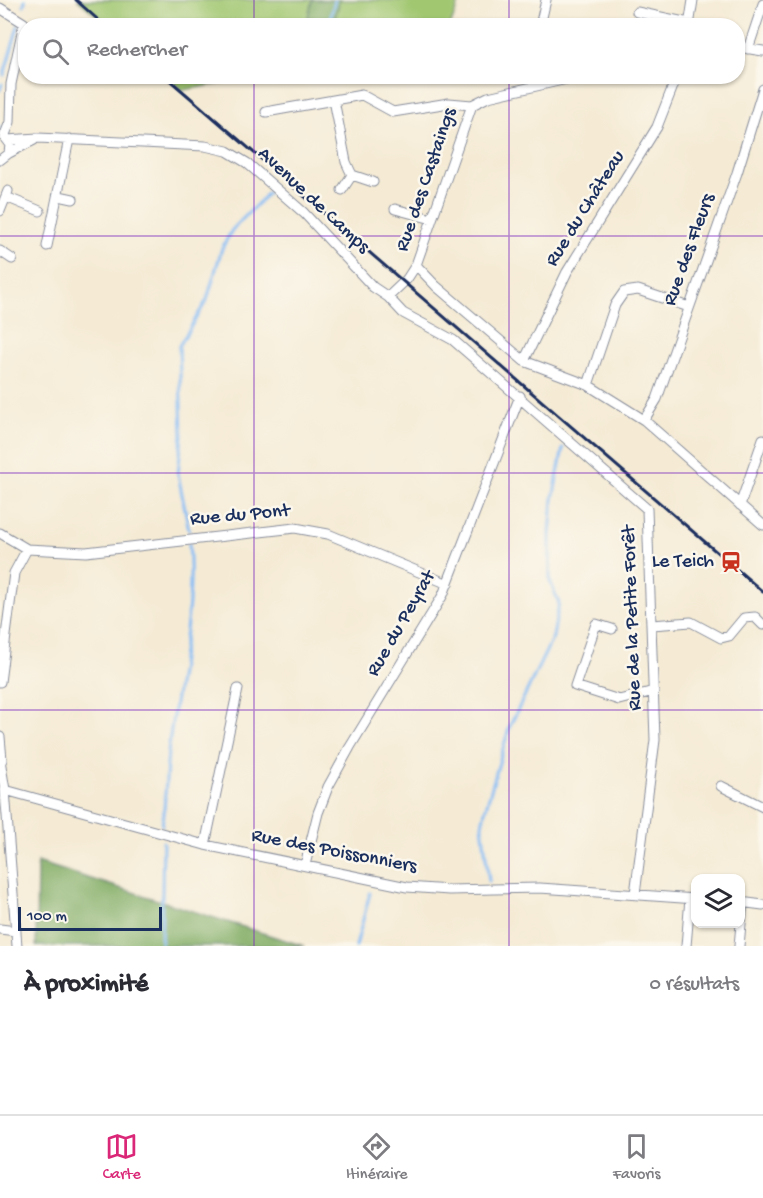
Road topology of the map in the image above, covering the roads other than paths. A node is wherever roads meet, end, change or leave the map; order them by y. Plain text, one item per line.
1 (546, 0) edge
2 (693, 0) edge
3 (763, 4) edge
4 (0, 8) edge
5 (637, 12) dead end
6 (542, 18) edge
7 (663, 18) edge
8 (690, 18) edge
9 (18, 19) edge
10 (745, 49) edge
11 (748, 49) junction
12 (18, 51) edge
13 (763, 51) edge
14 (0, 81) edge
15 (11, 84) junction
16 (534, 84) edge
17 (674, 84) edge
18 (763, 88) edge
19 (334, 100) junction
20 (472, 105) junction
21 (266, 112) dead end
22 (4, 138) edge
23 (38, 138) junction
24 (69, 139) junction
25 (9, 153) junction
26 (0, 160) edge
27 (352, 175) junction
28 (373, 182) dead end
29 (342, 190) dead end
30 (58, 196) junction
31 (74, 199) dead end
32 (395, 209) dead end
33 (0, 211) edge
34 (40, 211) dead end
35 (432, 219) junction
36 (47, 246) dead end
37 (0, 251) edge
38 (12, 259) dead end
39 (416, 265) junction
40 (388, 297) junction
41 (689, 307) junction
42 (525, 361) junction
43 (588, 385) junction
44 (520, 396) junction
45 (644, 420) junction
46 (763, 439) edge
47 (740, 505) junction
48 (763, 525) edge
49 (0, 533) edge
50 (27, 549) junction
51 (448, 584) junction
52 (652, 625) junction
53 (763, 625) edge
54 (612, 629) dead end
55 (0, 682) edge
56 (238, 689) dead end
57 (654, 690) junction
58 (0, 737) edge
59 (1, 760) edge
60 (722, 786) dead end
61 (5, 790) junction
62 (763, 807) edge
63 (205, 845) junction
64 (304, 865) junction
65 (635, 894) junction
66 (691, 899) edge
67 (745, 902) edge
68 (763, 905) edge
69 (691, 912) edge
70 (740, 928) edge
71 (0, 929) edge
72 (16, 931) junction
73 (17, 946) edge
74 (686, 946) edge
75 (739, 946) edge

1 - 6 street
2 - 8 street
3 - 11 street
4 - 9 street
5 - 7 street
10 - 11 street
11 - 13 street
12 - 15 street
14 - 15 street
15 - 22 street
16 - 20 street, Rue des Castaings
17 - 42 street, Rue du Château
18 - 41 street, Rue des Fleurs
19 - 20 street
19 - 21 street
19 - 27 street
20 - 35 street, Rue des Castaings
22 - 23 street, Avenue de Camps
22 - 25 street
23 - 24 street, Avenue de Camps
23 - 25 street, Avenue de Camps
24 - 30 street
24 - 40 street, Avenue de Camps
25 - 26 street, Avenue de Camps
27 - 28 street
27 - 29 street
30 - 31 street
30 - 36 street
32 - 35 street
33 - 34 street
35 - 39 street, Rue des Castaings
37 - 38 street
39 - 40 street, Rue des Castaings
39 - 42 street
40 - 44 street, Avenue de Camps
41 - 43 street
41 - 45 street, Rue des Fleurs
42 - 43 street
43 - 45 street
44 - 51 street, Rue du Peyrat
44 - 52 street, Rue de la Petite Forêt
45 - 47 street
46 - 47 street
47 - 48 street
49 - 50 street
50 - 51 street, Rue du Pont
50 - 55 street
51 - 64 street, Rue du Peyrat
52 - 53 street
52 - 57 street, Rue de la Petite Forêt
54 - 57 street
56 - 63 street
57 - 65 street, Rue de la Petite Forêt
58 - 59 street
59 - 61 street
60 - 62 street
61 - 63 street, Rue des Poissonniers
61 - 72 street
63 - 64 street, Rue des Poissonniers
64 - 65 street, Rue des Poissonniers
65 - 66 street, Rue des Poissonniers
67 - 68 street
69 - 74 street
70 - 75 street
71 - 72 street
72 - 73 street

